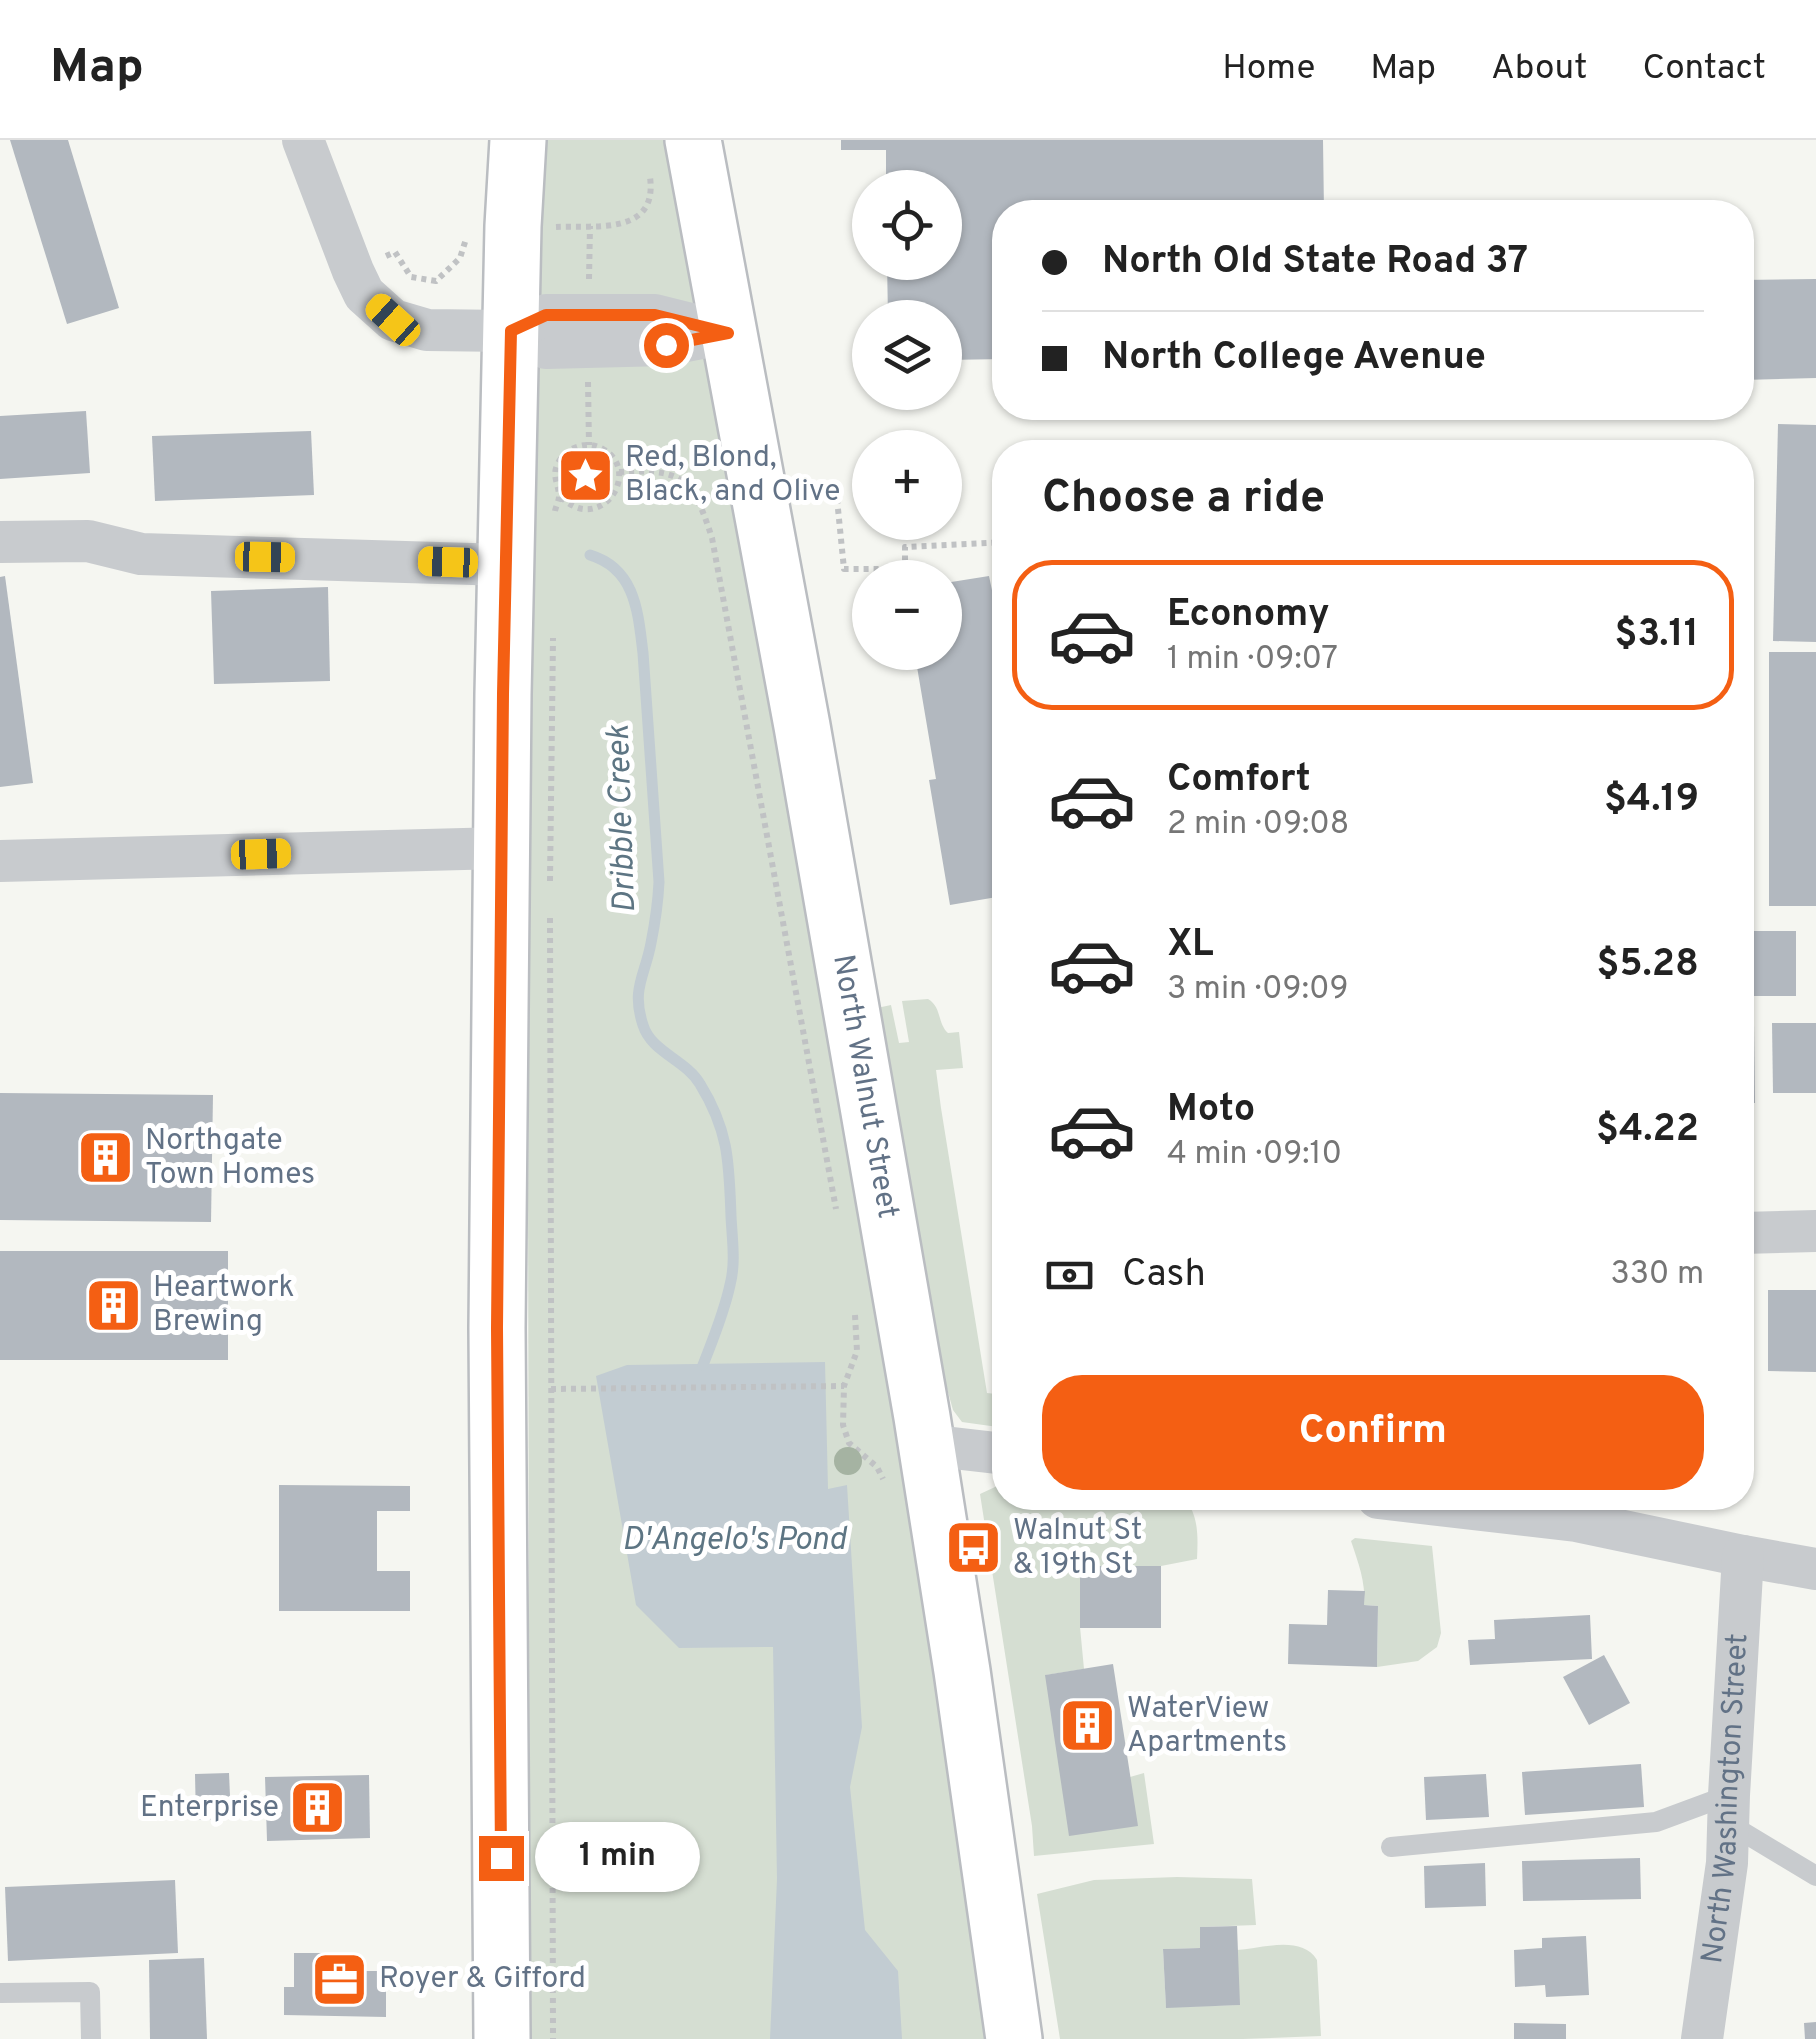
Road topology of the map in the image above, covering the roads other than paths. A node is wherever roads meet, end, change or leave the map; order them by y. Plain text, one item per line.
1 (302, 140) edge
2 (518, 140) edge
3 (693, 140) edge
4 (511, 331) junction
5 (728, 333) junction
6 (0, 542) edge
7 (506, 564) junction
8 (502, 848) junction
9 (0, 861) edge
10 (1816, 1231) edge
11 (1754, 1233) edge
12 (926, 1445) junction
13 (992, 1453) edge
14 (1580, 1510) edge
15 (1743, 1556) junction
16 (1816, 1568) edge
17 (1728, 1809) junction
18 (1391, 1847) dead end
19 (1816, 1876) edge
20 (0, 1992) edge
21 (91, 2039) edge
22 (502, 2039) edge
23 (1014, 2039) edge
24 (1702, 2039) edge

1 - 4 street
2 - 4 main road
3 - 5 main road, North Walnut Street
4 - 5 street
4 - 7 main road
5 - 12 main road, North Walnut Street
6 - 7 street
7 - 8 main road
8 - 9 street
8 - 22 main road
10 - 11 street
12 - 13 street
12 - 23 main road, North Walnut Street
14 - 15 street
15 - 16 street
15 - 17 street, North Washington Street
17 - 18 lane
17 - 19 lane
17 - 24 street, North Washington Street
20 - 21 lane

